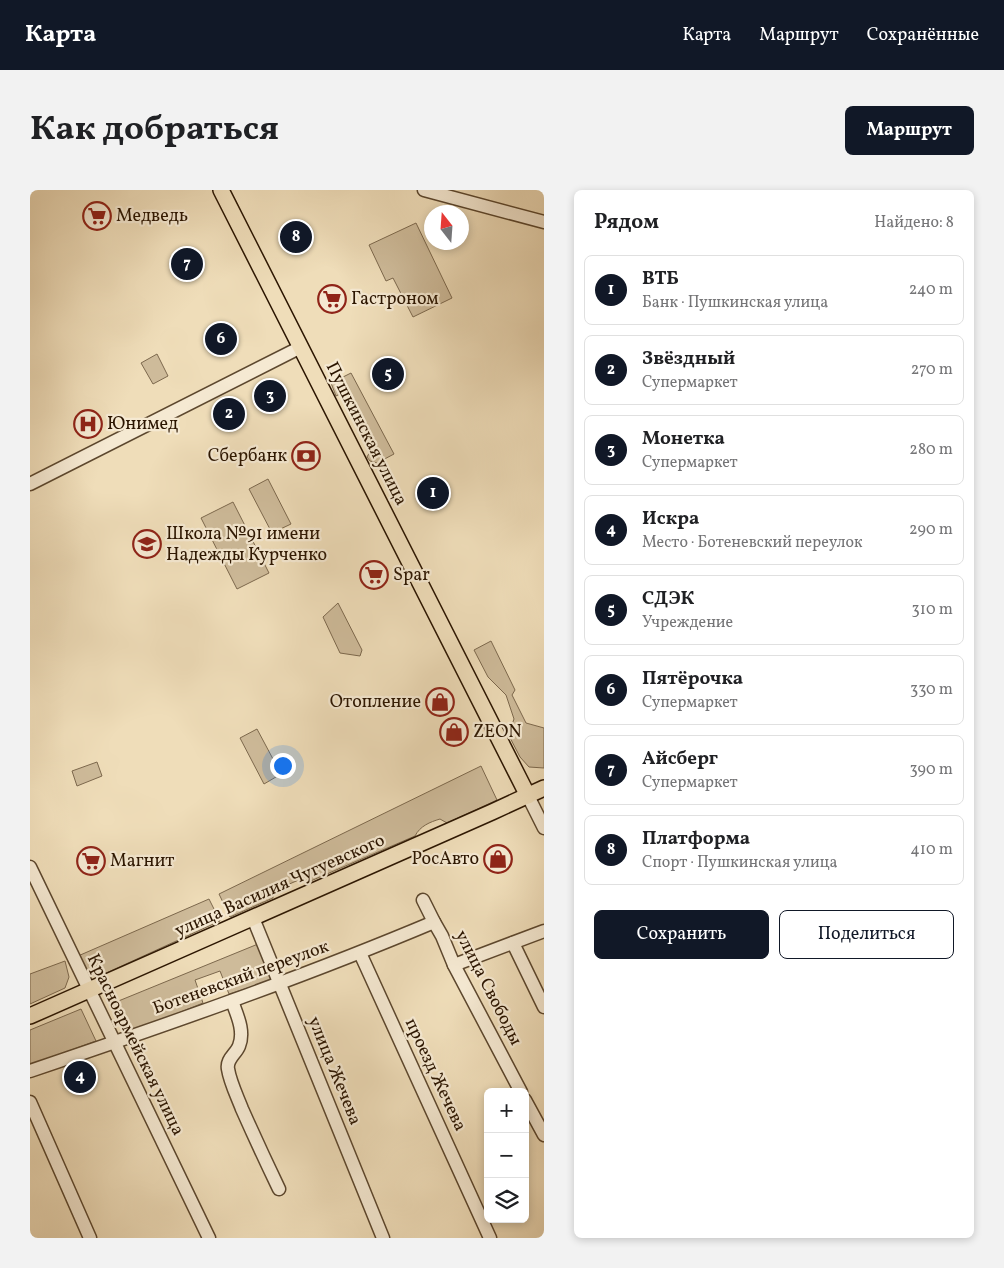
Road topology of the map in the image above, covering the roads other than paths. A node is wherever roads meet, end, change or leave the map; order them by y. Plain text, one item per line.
1 (221, 190) edge
2 (424, 190) edge
3 (544, 222) edge
4 (301, 347) junction
5 (30, 484) edge
6 (544, 788) edge
7 (528, 796) junction
8 (544, 828) edge
9 (30, 867) edge
10 (423, 900) dead end
11 (253, 918) junction
12 (434, 922) junction
13 (544, 931) edge
14 (513, 942) junction
15 (360, 953) junction
16 (454, 965) junction
17 (280, 984) junction
18 (90, 991) junction
19 (232, 1001) junction
20 (544, 1007) edge
21 (30, 1016) edge
22 (116, 1042) junction
23 (30, 1071) edge
24 (519, 1088) edge
25 (30, 1102) edge
26 (529, 1107) edge
27 (544, 1135) edge
28 (279, 1189) dead end
29 (90, 1238) edge
30 (209, 1238) edge
31 (383, 1238) edge
32 (490, 1238) edge

1 - 4 main road, Пушкинская улица
2 - 3 street
4 - 5 street
4 - 7 main road, Пушкинская улица
6 - 7 main road, улица Василия Чугуевского
7 - 8 street, Пушкинская улица
7 - 11 main road, улица Василия Чугуевского
9 - 18 street, Красноармейская улица
10 - 12 street, улица Свободы
11 - 17 street, улица Жечева
11 - 18 main road, улица Василия Чугуевского
12 - 15 street, Ботеневский переулок
12 - 16 street, улица Свободы
13 - 14 street
14 - 16 street
14 - 20 street
15 - 17 street, Ботеневский переулок
15 - 32 street, проезд Жечева
16 - 24 street, улица Свободы
17 - 19 street, Ботеневский переулок
17 - 31 street, улица Жечева
18 - 21 main road, улица Василия Чугуевского
18 - 22 street, Красноармейская улица
19 - 22 street, Ботеневский переулок
19 - 28 street
22 - 23 street, Ботеневский переулок
22 - 30 street, Красноармейская улица
25 - 29 street
26 - 27 street

